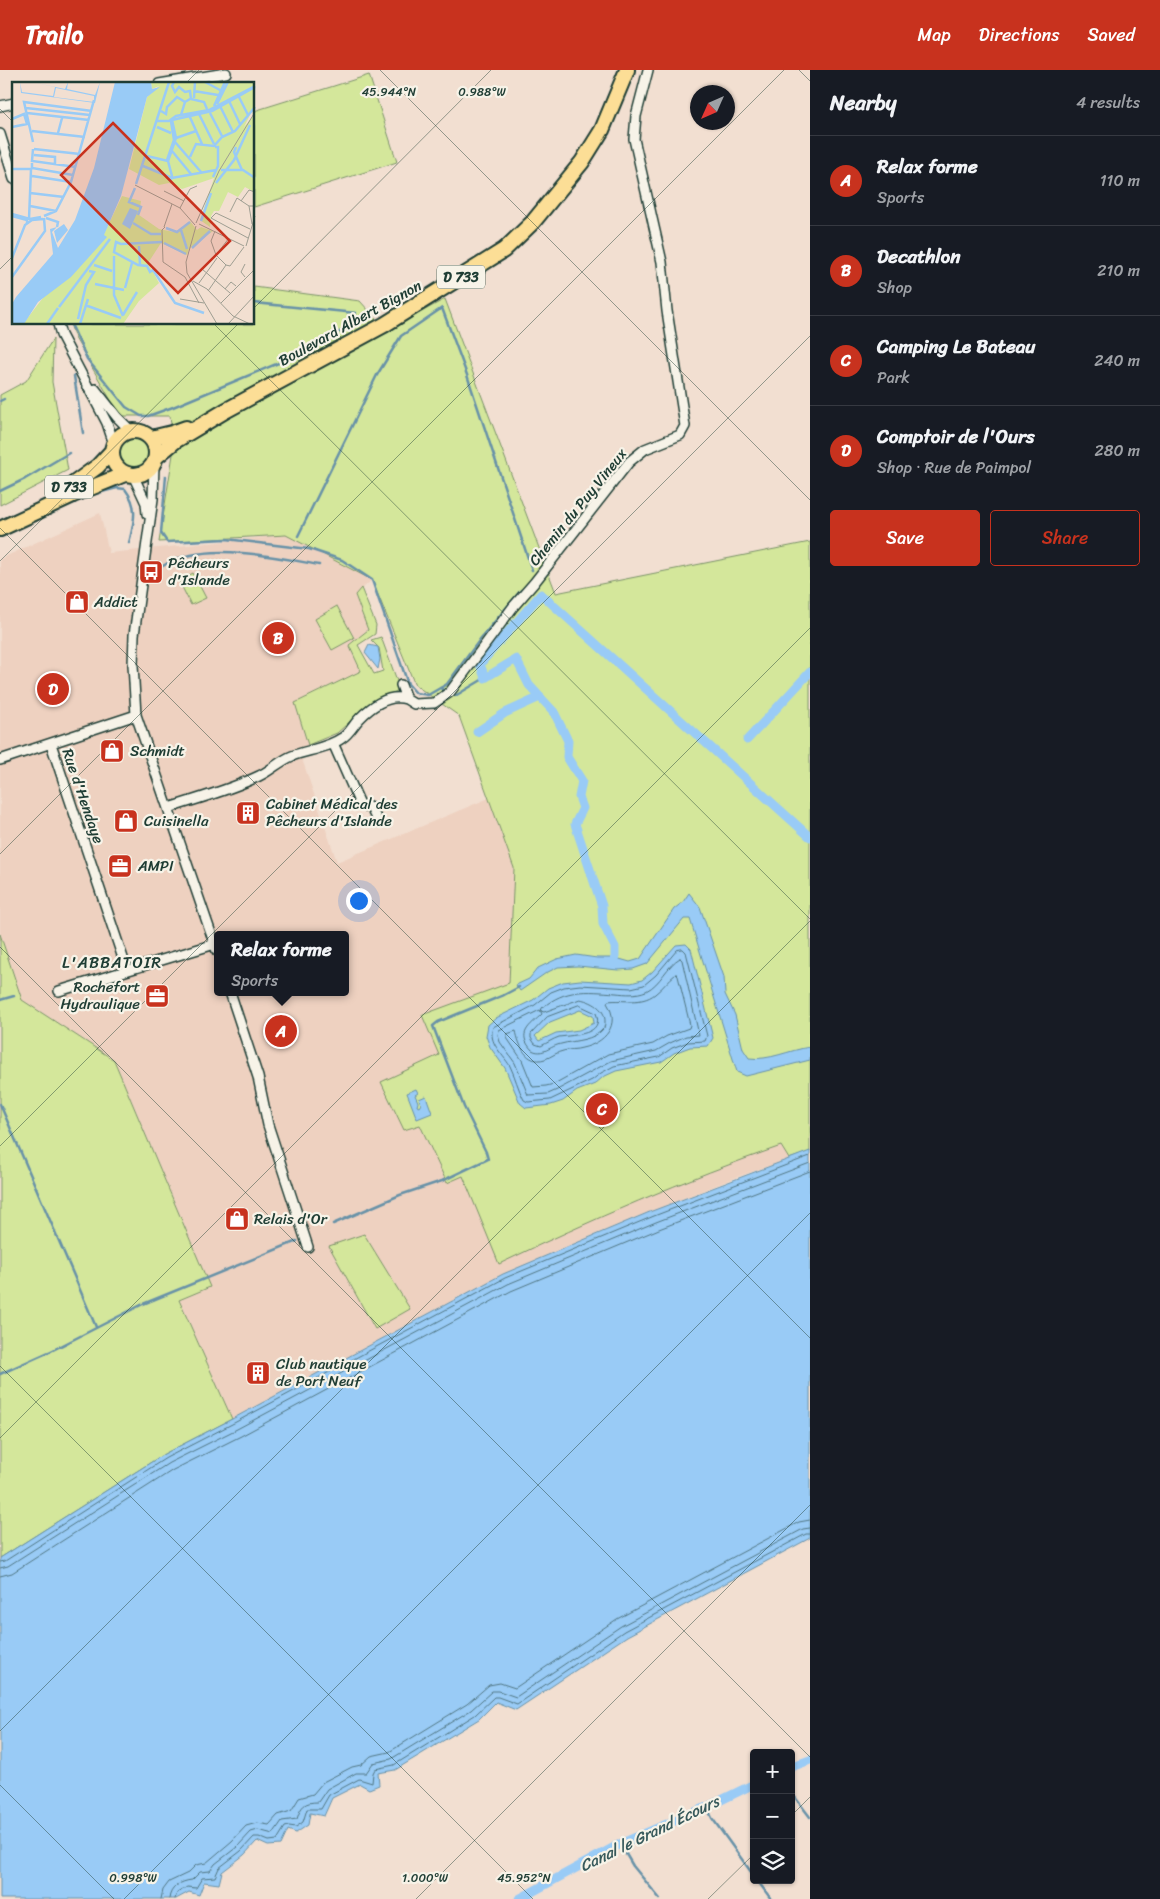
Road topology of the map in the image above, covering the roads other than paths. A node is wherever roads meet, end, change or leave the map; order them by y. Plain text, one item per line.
1 (627, 70) edge
2 (648, 70) edge
3 (226, 71) edge
4 (169, 82) edge
5 (0, 134) edge
6 (12, 173) edge
7 (58, 325) edge
8 (78, 366) junction
9 (226, 411) junction
10 (131, 431) junction
11 (150, 438) junction
12 (113, 448) junction
13 (155, 460) junction
14 (129, 474) junction
15 (22, 518) junction
16 (0, 529) edge
17 (149, 531) junction
18 (402, 685) dead end
19 (406, 699) junction
20 (136, 715) junction
21 (333, 743) junction
22 (51, 744) junction
23 (0, 760) edge
24 (169, 808) junction
25 (378, 822) dead end
26 (214, 942) edge
27 (214, 948) edge
28 (127, 970) junction
29 (59, 991) dead end
30 (231, 996) edge
31 (308, 1247) dead end

1 - 9 main road, Boulevard Albert Bignon / D 733
2 - 19 street, Chemin du Puy Vineux
3 - 4 street
5 - 6 street
7 - 8 street
8 - 10 street
8 - 12 street
9 - 11 main road, Boulevard Albert Bignon / D 733
9 - 13 main road, Boulevard Albert Bignon / D 733
10 - 11 main road
10 - 12 main road
11 - 13 main road
12 - 14 main road
12 - 15 main road, D 733
13 - 14 main road
13 - 17 street
14 - 15 main road, D 733
14 - 17 street
15 - 16 main road, D 733
17 - 20 street
18 - 19 street
19 - 21 street, Chemin du Puy Vineux
20 - 22 street
20 - 24 street
21 - 24 street, Chemin du Puy Vineux
21 - 25 street
22 - 23 street
22 - 28 street, Rue d'Hendaye
24 - 26 street
27 - 28 street
28 - 29 street
30 - 31 street

